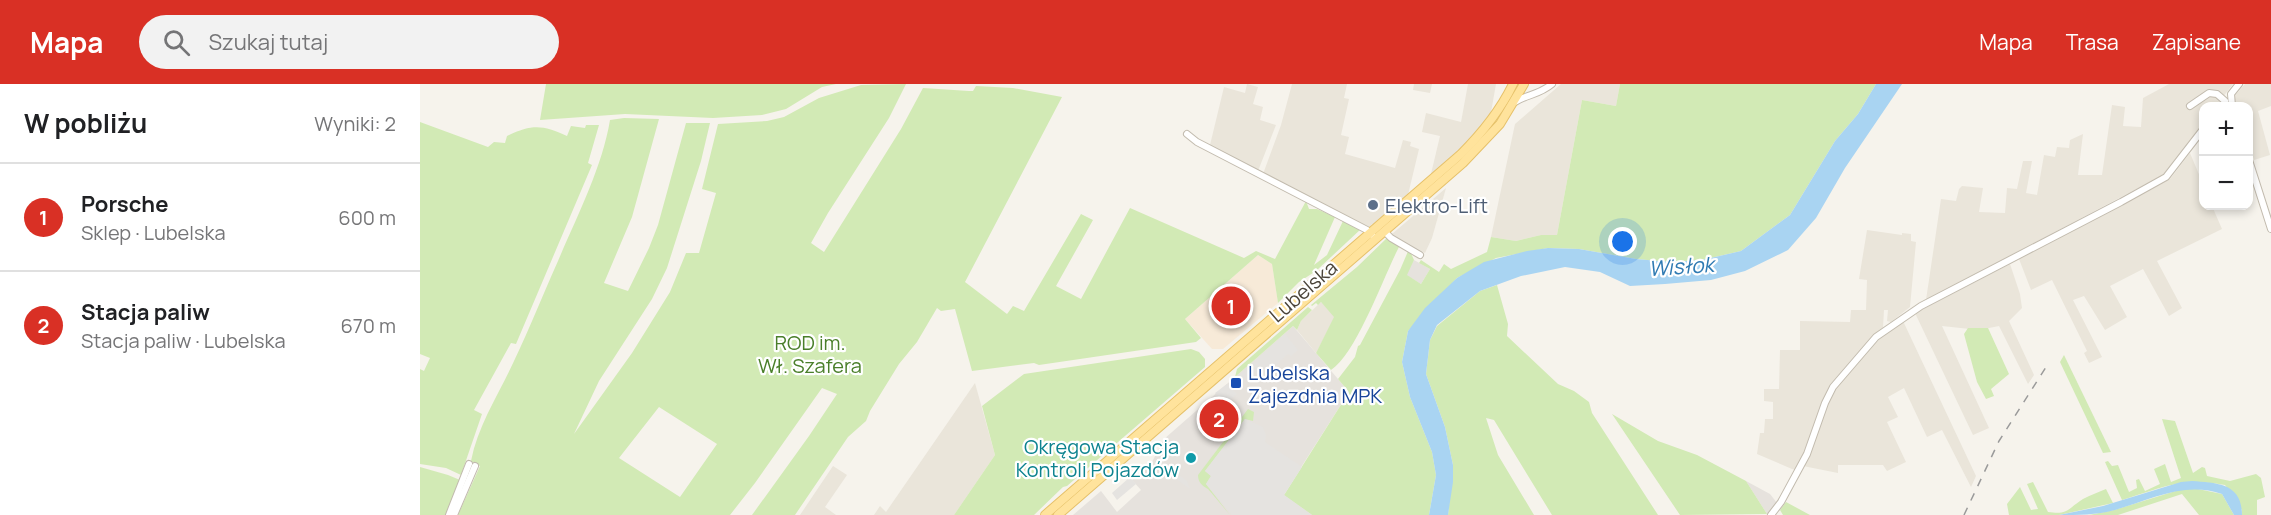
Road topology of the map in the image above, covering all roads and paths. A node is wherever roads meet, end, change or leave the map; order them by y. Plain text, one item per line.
1 (1513, 84) edge
2 (1523, 84) edge
3 (1552, 84) edge
4 (2239, 84) edge
5 (1528, 94) junction
6 (2225, 101) edge
7 (1515, 102) junction
8 (2190, 106) dead end
9 (1186, 134) dead end
10 (2199, 135) edge
11 (2253, 173) edge
12 (2271, 229) edge
13 (1378, 234) junction
14 (1420, 255) dead end
15 (449, 515) edge
16 (454, 515) edge
17 (1045, 515) edge
18 (1058, 515) edge
19 (1771, 515) edge

1 - 13 main road
2 - 5 street
2 - 7 main road
3 - 5 street
4 - 6 street
5 - 7 street
6 - 8 street
7 - 13 main road
9 - 13 street
10 - 19 street
11 - 12 street
13 - 14 street
13 - 17 main road, Lubelska
13 - 18 main road, Lubelska
15 - 16 street

